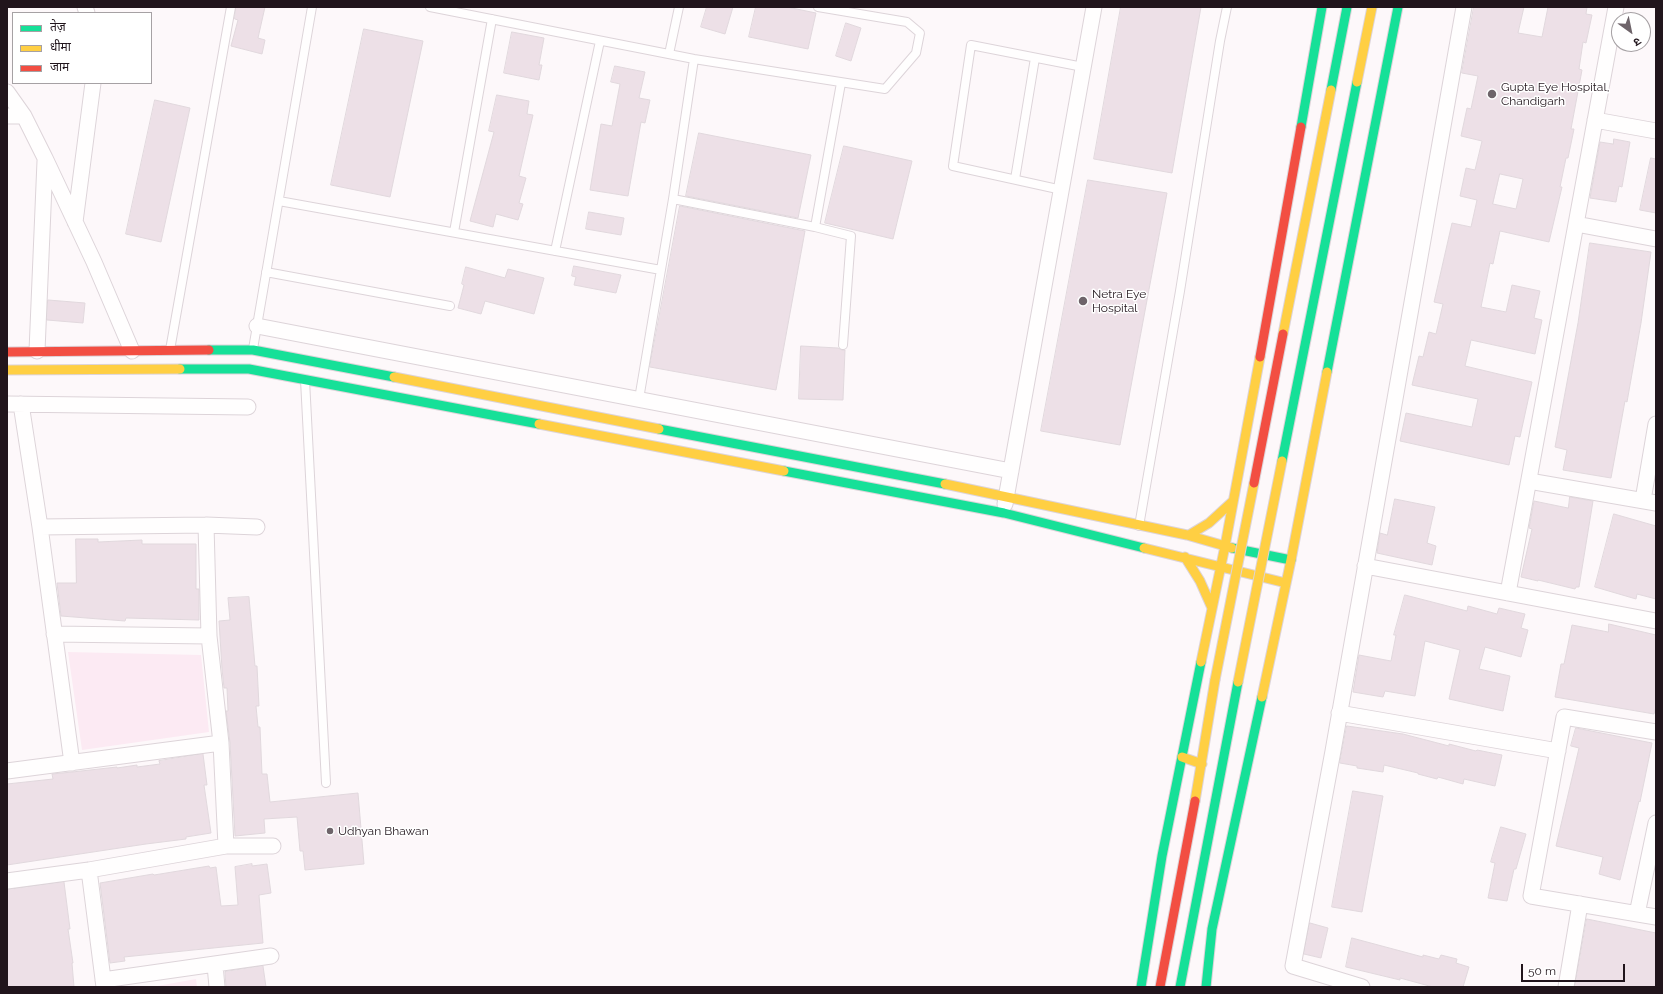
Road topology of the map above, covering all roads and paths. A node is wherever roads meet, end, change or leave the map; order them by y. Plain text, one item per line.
1 (231, 7) edge
2 (312, 7) edge
3 (430, 7) edge
4 (679, 7) edge
5 (818, 7) edge
6 (1094, 7) edge
7 (1227, 7) edge
8 (1322, 7) edge
9 (1347, 7) edge
10 (1372, 7) edge
11 (1398, 7) edge
12 (1464, 7) edge
13 (1616, 7) edge
14 (492, 19) junction
15 (600, 41) junction
16 (669, 54) junction
17 (1035, 58) junction
18 (694, 59) junction
19 (1083, 68) junction
20 (841, 83) junction
21 (93, 84) edge
22 (7, 92) edge
23 (7, 116) edge
24 (24, 116) junction
25 (1595, 120) junction
26 (1656, 131) edge
27 (45, 158) junction
28 (1015, 179) junction
29 (1062, 190) junction
30 (673, 199) junction
31 (279, 201) junction
32 (75, 222) junction
33 (1576, 224) junction
34 (815, 227) junction
35 (454, 232) junction
36 (1656, 239) edge
37 (555, 251) junction
38 (661, 270) junction
39 (266, 272) junction
40 (450, 306) dead end
41 (257, 326) junction
42 (843, 345) dead end
43 (37, 351) junction
44 (132, 351) junction
45 (170, 351) junction
46 (7, 352) edge
47 (251, 360) junction
48 (7, 370) edge
49 (305, 380) junction
50 (639, 399) junction
51 (14, 404) edge
52 (248, 407) dead end
53 (1656, 424) edge
54 (1011, 470) junction
55 (1529, 480) junction
56 (1007, 496) junction
57 (1233, 501) junction
58 (1649, 502) edge
59 (1004, 513) junction
60 (206, 525) junction
61 (1139, 526) junction
62 (40, 527) junction
63 (257, 527) dead end
64 (1188, 535) junction
65 (1225, 546) junction
66 (1185, 557) junction
67 (1291, 560) junction
68 (1365, 566) junction
69 (1220, 568) junction
70 (1286, 583) junction
71 (1508, 593) junction
72 (1212, 608) junction
73 (1656, 621) edge
74 (54, 634) junction
75 (209, 636) junction
76 (1339, 712) junction
77 (1656, 732) edge
78 (221, 743) junction
79 (1558, 751) junction
80 (1182, 758) junction
81 (72, 763) junction
82 (1202, 764) junction
83 (7, 771) edge
84 (326, 783) dead end
85 (1656, 823) edge
86 (226, 846) junction
87 (273, 846) dead end
88 (89, 870) junction
89 (7, 881) edge
90 (1580, 904) junction
91 (1637, 914) junction
92 (1656, 917) edge
93 (271, 956) dead end
94 (215, 965) junction
95 (103, 983) edge
96 (218, 987) edge
97 (1141, 987) edge
98 (1160, 987) edge
99 (1180, 987) edge
100 (1206, 987) edge
101 (1362, 987) edge
102 (1566, 987) edge

1 - 45 lane
2 - 31 lane
3 - 14 lane
4 - 16 lane
5 - 20 lane
6 - 19 street
7 - 61 lane
8 - 57 main road
9 - 82 main road, bridge
10 - 99 main road, bridge
11 - 67 main road
12 - 68 street
13 - 25 street
14 - 15 lane
14 - 35 lane
15 - 16 lane
15 - 37 lane
16 - 18 lane
17 - 19 lane
17 - 28 lane
17 - 28 lane
18 - 20 lane
18 - 30 lane
19 - 29 street
20 - 34 lane
21 - 32 street
22 - 24 street
23 - 24 street
24 - 27 street
25 - 26 street
25 - 33 street
27 - 32 street
27 - 43 street
28 - 29 lane
29 - 54 street
30 - 34 lane
30 - 38 lane
31 - 35 lane
31 - 39 lane
32 - 44 street
33 - 36 street
33 - 55 street
34 - 42 lane
35 - 37 lane
37 - 38 lane
38 - 50 lane
39 - 40 lane
39 - 41 lane
41 - 47 lane
41 - 50 street
43 - 44 main road
43 - 46 main road
44 - 45 main road
45 - 47 main road
47 - 48 main road
47 - 49 main road
47 - 56 main road
49 - 59 main road
49 - 84 lane
50 - 54 street
51 - 52 street
51 - 62 street
53 - 58 street
54 - 56 street
55 - 58 street
55 - 71 street
56 - 59 street
56 - 61 main road
57 - 64 main road
57 - 65 main road
59 - 66 main road
60 - 62 street
60 - 63 street
60 - 75 street
61 - 64 main road
62 - 74 street
64 - 65 main road
65 - 67 main road
65 - 69 main road
66 - 69 main road
66 - 72 main road
67 - 70 main road
68 - 71 street
68 - 76 street
69 - 70 main road
69 - 72 main road
70 - 100 main road
71 - 73 street
72 - 80 main road
74 - 75 street
74 - 81 street
75 - 78 street
76 - 79 street
76 - 101 street
77 - 79 street
78 - 81 street
78 - 86 street
79 - 90 street
80 - 82 main road
80 - 97 main road
81 - 83 street
82 - 98 main road
85 - 91 street
86 - 87 street
86 - 88 street
88 - 89 street
88 - 95 street
90 - 91 street
90 - 102 street
91 - 92 street
93 - 94 street
94 - 95 street
94 - 96 street

